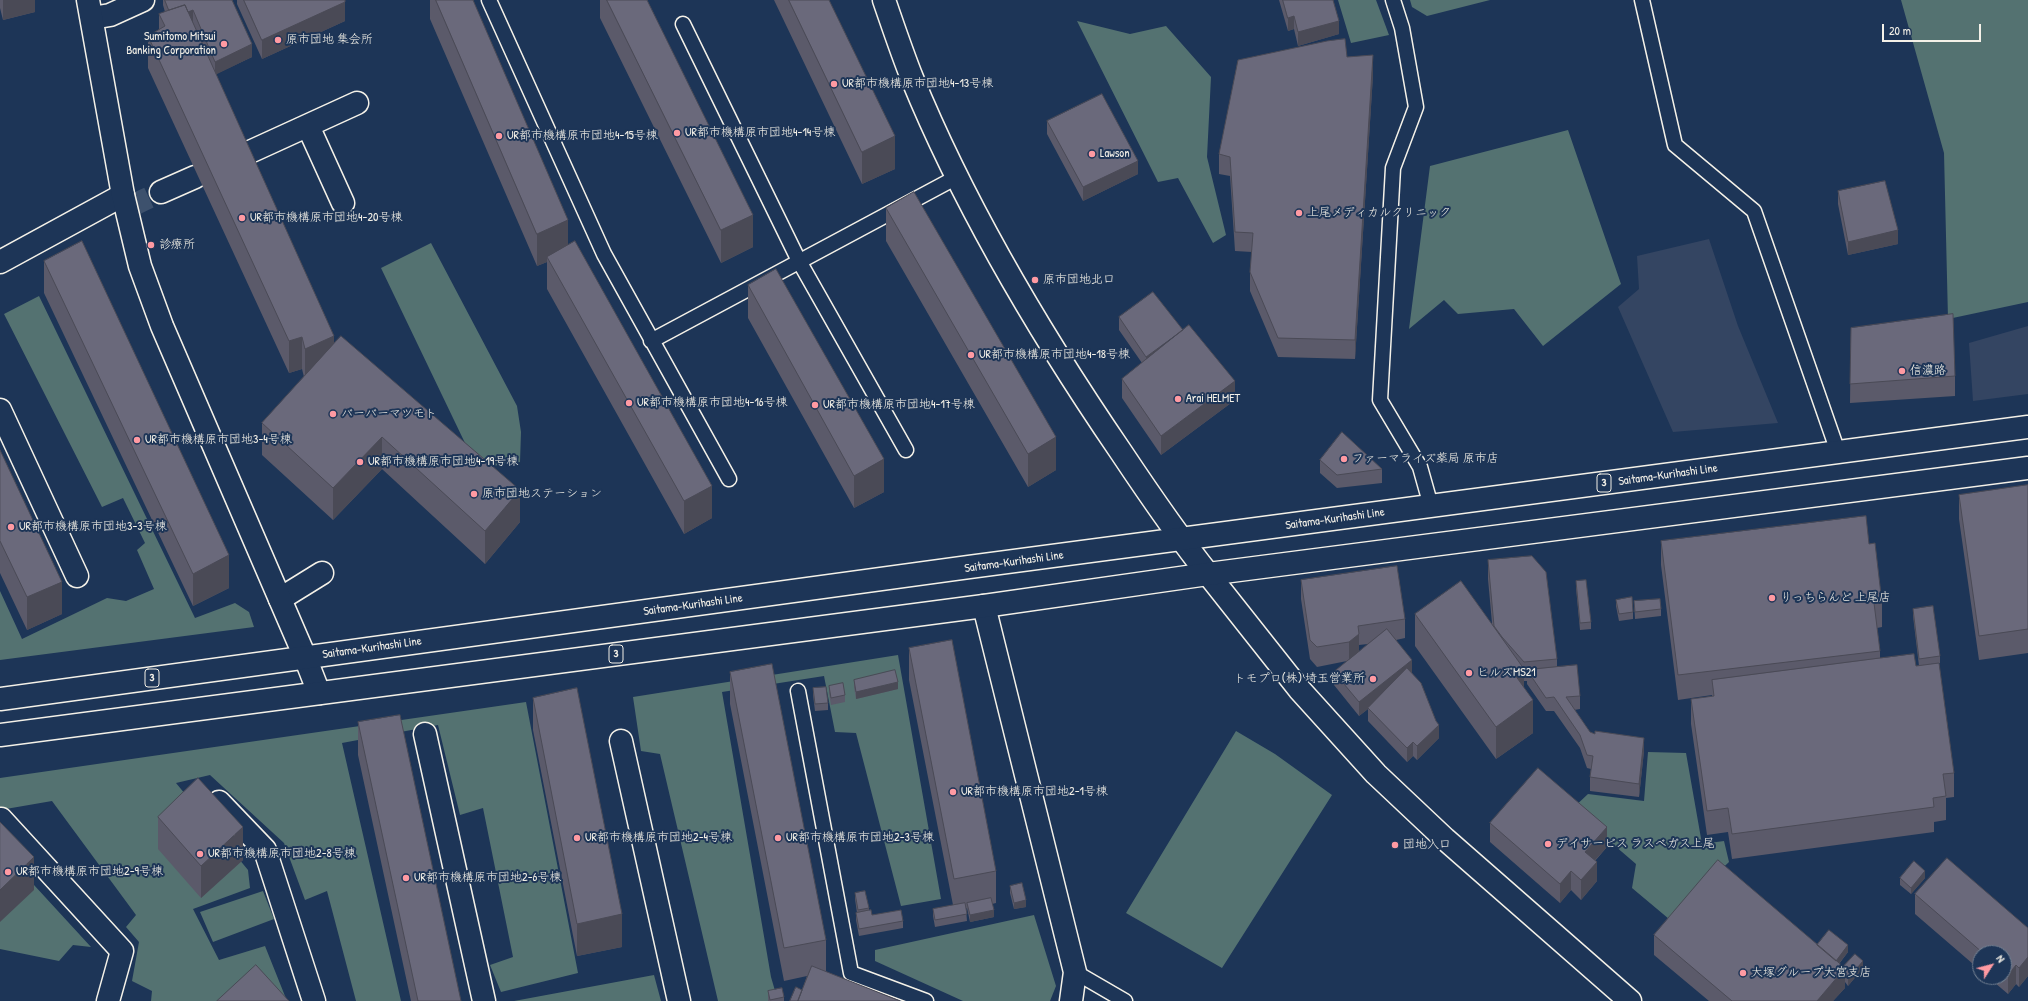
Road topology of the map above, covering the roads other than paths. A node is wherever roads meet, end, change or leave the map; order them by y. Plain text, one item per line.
1 (143, 0) edge
2 (488, 0) edge
3 (884, 0) edge
4 (1393, 0) edge
5 (1642, 0) edge
6 (90, 9) edge
7 (683, 24) dead end
8 (357, 103) dead end
9 (308, 126) junction
10 (241, 156) edge
11 (195, 177) edge
12 (957, 177) junction
13 (161, 192) tunnel mouth
14 (343, 203) dead end
15 (126, 204) junction
16 (799, 261) junction
17 (0, 262) edge
18 (651, 341) junction
19 (0, 410) edge
20 (2028, 426) edge
21 (906, 450) dead end
22 (1838, 452) junction
23 (2028, 468) edge
24 (729, 479) dead end
25 (1431, 506) junction
26 (1181, 540) junction
27 (322, 573) dead end
28 (1208, 574) junction
29 (77, 576) dead end
30 (280, 599) junction
31 (984, 606) junction
32 (305, 657) junction
33 (798, 690) dead end
34 (319, 693) junction
35 (0, 700) edge
36 (425, 734) dead end
37 (0, 735) edge
38 (621, 741) dead end
39 (208, 791) edge
40 (1, 819) edge
41 (1075, 972) junction
42 (108, 1001) edge
43 (314, 1001) edge
44 (484, 1001) edge
45 (679, 1001) edge
46 (926, 1001) edge
47 (1070, 1001) edge
48 (1125, 1001) edge
49 (1630, 1001) edge

1 - 6 street
2 - 18 lane
3 - 12 street
4 - 25 lane
5 - 22 lane
6 - 15 street
7 - 16 lane
8 - 9 street
9 - 10 street
9 - 14 street
11 - 13 street
12 - 16 lane
12 - 26 street
15 - 17 street
15 - 30 street
16 - 18 lane
16 - 21 lane
18 - 24 lane
19 - 29 street
20 - 22 street, Saitama-Kurihashi Line / 3
22 - 25 street, Saitama-Kurihashi Line / 3
23 - 28 street, 3
25 - 26 street, Saitama-Kurihashi Line / 3
26 - 28 street
26 - 32 street, Saitama-Kurihashi Line / 3
27 - 30 street
28 - 31 street, 3
28 - 49 street
30 - 32 street
31 - 34 street, 3
31 - 41 street
32 - 34 street
32 - 35 street, Saitama-Kurihashi Line / 3
33 - 46 lane
34 - 37 street, 3
36 - 44 street
38 - 45 street
39 - 43 street
40 - 42 street
41 - 47 street
41 - 48 lane

